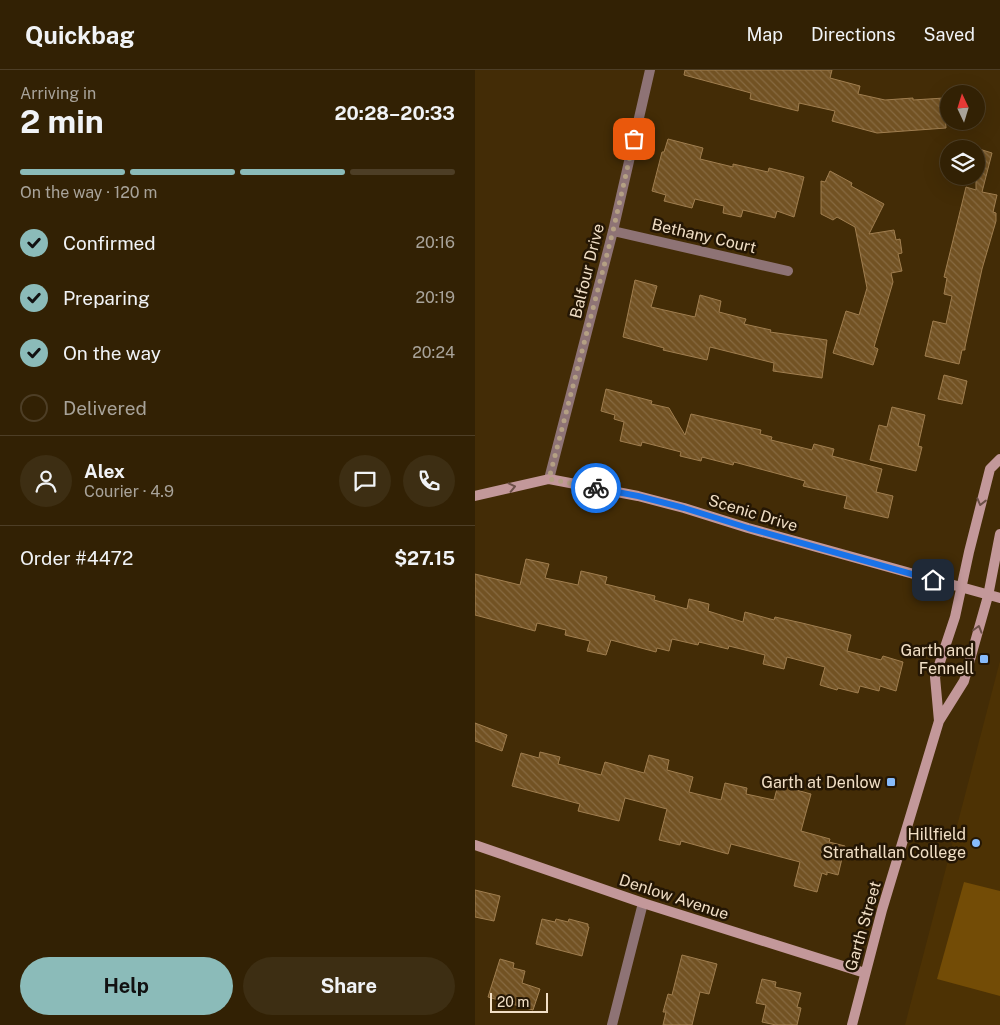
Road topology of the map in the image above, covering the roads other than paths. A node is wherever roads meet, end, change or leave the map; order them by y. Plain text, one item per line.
1 (650, 70) edge
2 (613, 231) junction
3 (788, 271) dead end
4 (1000, 459) edge
5 (549, 479) junction
6 (475, 496) edge
7 (1000, 534) edge
8 (961, 588) junction
9 (988, 596) junction
10 (1000, 598) edge
11 (939, 721) junction
12 (475, 845) edge
13 (643, 903) junction
14 (865, 973) junction
15 (612, 1025) edge
16 (851, 1025) edge

1 - 2 street, Balfour Drive
2 - 3 street, Bethany Court
2 - 5 street, Balfour Drive
4 -> 8 street, Garth Street
6 -> 5 street, Scenic Drive
5 - 8 street, Scenic Drive
7 - 9 street, Garth Street
8 - 9 street, Scenic Drive
8 - 11 street, Garth Street
9 - 10 street, Scenic Drive
11 -> 9 street, Garth Street
11 - 14 street, Garth Street
12 - 13 street, Denlow Avenue
13 - 14 street, Denlow Avenue
13 - 15 street
14 - 16 street, Garth Street

